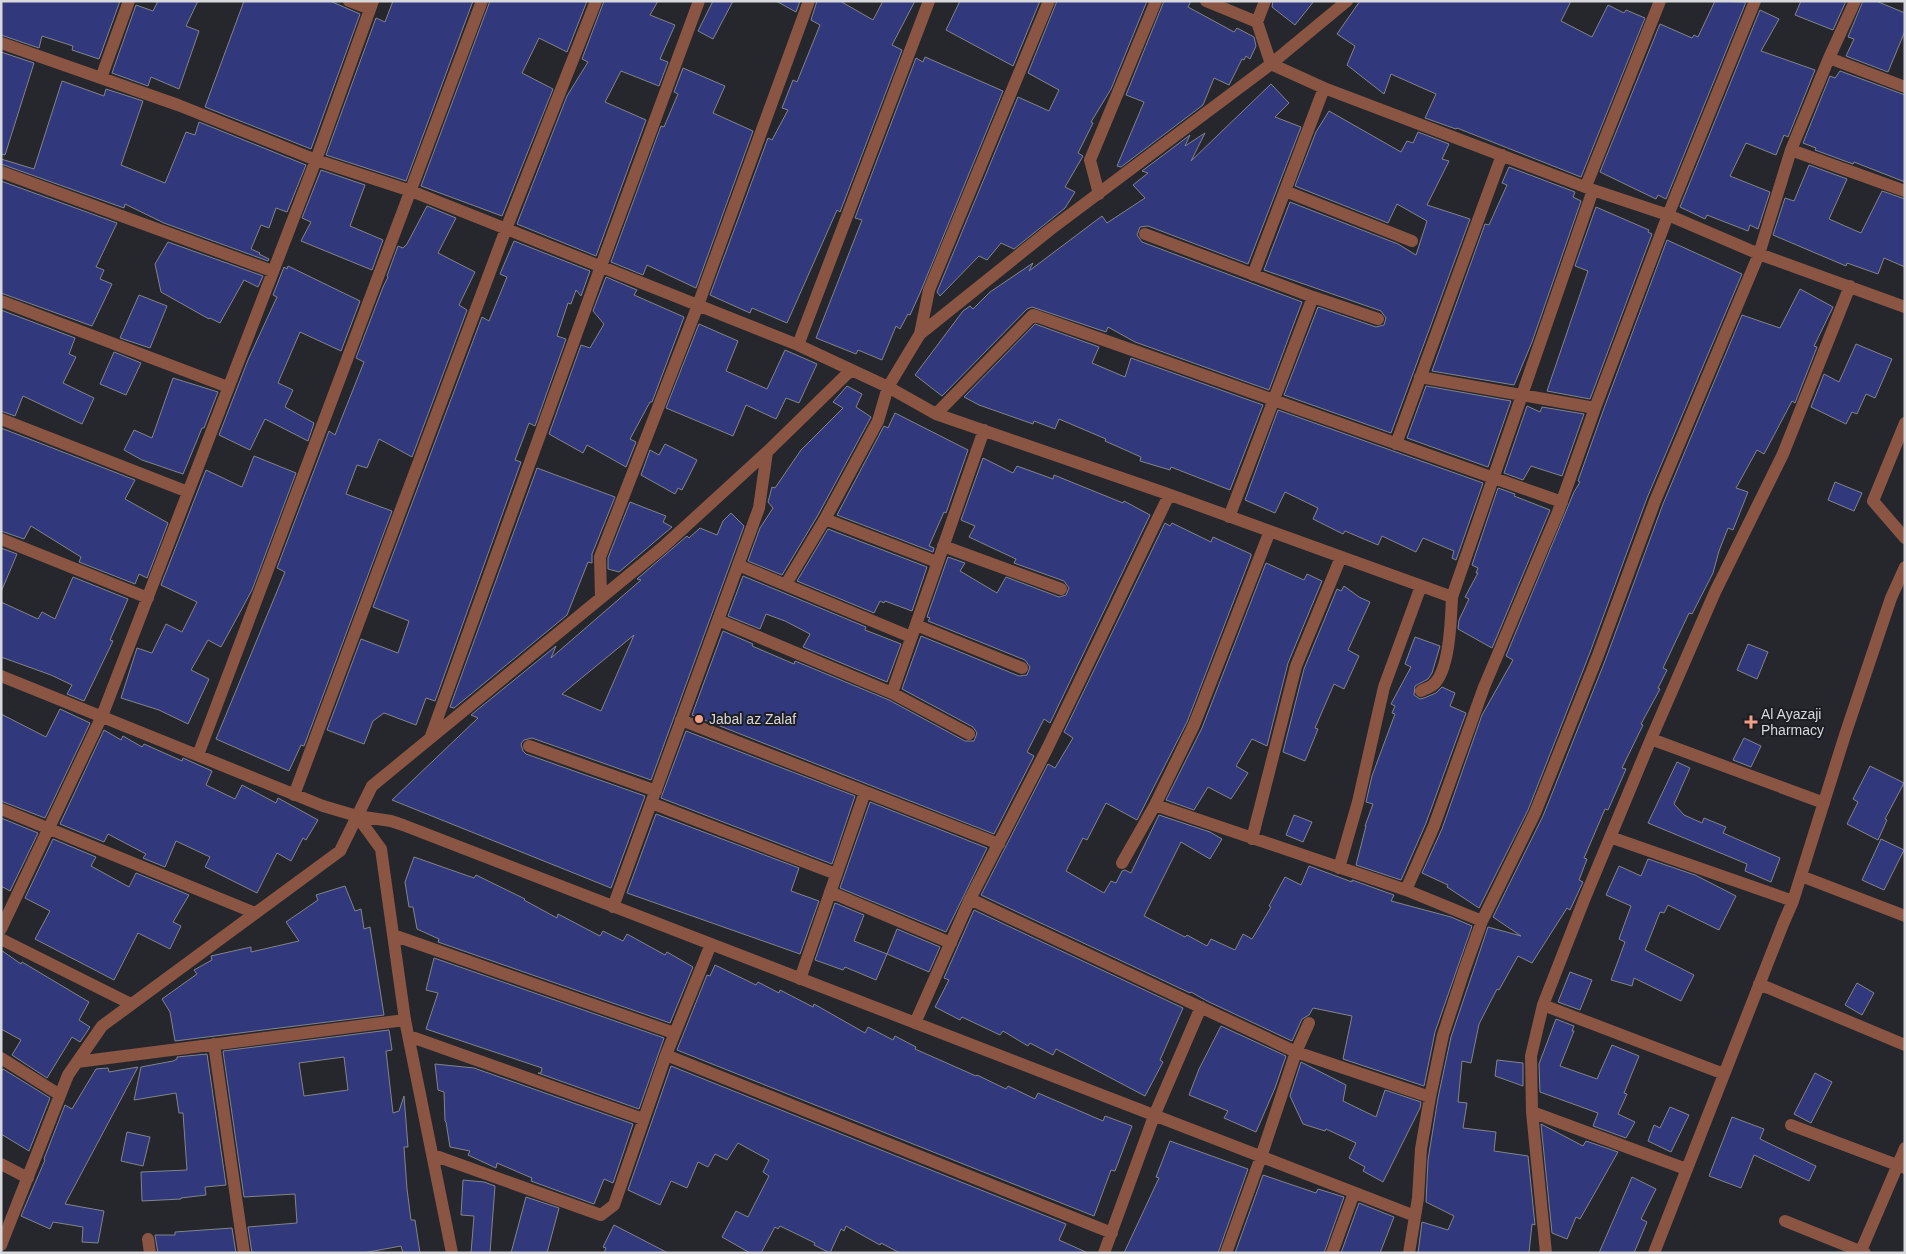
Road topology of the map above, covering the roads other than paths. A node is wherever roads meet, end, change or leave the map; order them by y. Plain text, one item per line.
1 (129, 1) edge
2 (349, 1) edge
3 (482, 1) edge
4 (596, 1) edge
5 (700, 1) edge
6 (809, 1) edge
7 (929, 1) edge
8 (1049, 1) edge
9 (1156, 1) edge
10 (1206, 1) edge
11 (1265, 1) edge
12 (1347, 1) edge
13 (1660, 1) edge
14 (1755, 1) edge
15 (1855, 1) edge
16 (372, 5) edge
17 (1257, 22) junction
18 (1, 43) edge
19 (1829, 58) junction
20 (1271, 64) junction
21 (101, 78) junction
22 (1905, 87) edge
23 (1324, 88) junction
24 (1791, 150) junction
25 (1502, 155) junction
26 (316, 160) junction
27 (1, 172) edge
28 (1589, 188) junction
29 (411, 191) junction
30 (1285, 191) junction
31 (1905, 191) edge
32 (1099, 194) junction
33 (1668, 216) junction
34 (506, 229) junction
35 (1145, 234) dead end
36 (1412, 241) dead end
37 (1759, 254) junction
38 (601, 266) junction
39 (272, 271) junction
40 (1254, 275) junction
41 (1850, 286) junction
42 (1312, 297) junction
43 (1, 301) edge
44 (698, 305) junction
45 (1905, 307) edge
46 (1378, 319) dead end
47 (920, 334) junction
48 (798, 345) junction
49 (851, 370) junction
50 (1420, 377) junction
51 (228, 387) junction
52 (888, 387) junction
53 (1522, 395) junction
54 (1274, 400) junction
55 (1595, 408) junction
56 (936, 414) junction
57 (1, 419) edge
58 (1905, 423) edge
59 (984, 430) junction
60 (1396, 444) junction
61 (766, 452) junction
62 (1493, 478) junction
63 (188, 492) junction
64 (1169, 495) junction
65 (1562, 502) junction
66 (1229, 517) junction
67 (825, 519) junction
68 (1270, 531) junction
69 (1905, 538) edge
70 (1, 539) edge
71 (943, 546) junction
72 (1341, 557) junction
73 (938, 562) junction
74 (738, 565) junction
75 (1905, 567) edge
76 (786, 584) junction
77 (1421, 586) junction
78 (1061, 589) dead end
79 (1899, 595) edge
80 (1452, 597) junction
81 (148, 598) junction
82 (601, 598) junction
83 (718, 620) junction
84 (913, 631) junction
85 (1022, 668) dead end
86 (1, 676) edge
87 (1421, 691) dead end
88 (892, 693) junction
89 (102, 716) junction
90 (681, 720) junction
91 (969, 734) dead end
92 (430, 738) junction
93 (1651, 739) junction
94 (529, 746) dead end
95 (198, 755) junction
96 (865, 792) junction
97 (294, 795) junction
98 (653, 797) junction
99 (1824, 803) junction
100 (1155, 805) junction
101 (1, 809) edge
102 (357, 816) junction
103 (49, 827) junction
104 (1610, 838) junction
105 (1252, 839) junction
106 (999, 844) junction
107 (1122, 863) dead end
108 (1340, 868) junction
109 (836, 874) junction
110 (1801, 876) junction
111 (1406, 890) junction
112 (830, 892) junction
113 (970, 899) junction
114 (1793, 901) junction
115 (614, 907) junction
116 (255, 913) junction
117 (1905, 916) edge
118 (1482, 921) junction
119 (1, 929) edge
120 (393, 935) junction
121 (1, 939) edge
122 (951, 943) junction
123 (711, 944) junction
124 (800, 978) junction
125 (1759, 984) junction
126 (131, 1004) junction
127 (1544, 1005) junction
128 (1201, 1007) junction
129 (406, 1020) junction
130 (915, 1023) junction
131 (1309, 1023) dead end
132 (674, 1033) junction
133 (409, 1036) junction
134 (214, 1044) junction
135 (1905, 1045) edge
136 (1296, 1052) junction
137 (666, 1055) junction
138 (1, 1058) edge
139 (77, 1062) junction
140 (1724, 1074) junction
141 (60, 1095) junction
142 (1430, 1097) junction
143 (1532, 1112) junction
144 (1154, 1116) junction
145 (644, 1119) junction
146 (1791, 1125) dead end
147 (1905, 1148) edge
148 (433, 1156) junction
149 (1261, 1157) junction
150 (1, 1164) edge
151 (1901, 1167) edge
152 (1686, 1169) junction
153 (28, 1178) junction
154 (1354, 1193) junction
155 (1415, 1216) junction
156 (1785, 1221) dead end
157 (1112, 1233) junction
158 (148, 1239) dead end
159 (1, 1245) edge
160 (1862, 1252) edge
161 (150, 1253) edge
162 (244, 1253) edge
163 (452, 1253) edge
164 (1104, 1253) edge
165 (1226, 1253) edge
166 (1332, 1253) edge
167 (1409, 1253) edge
168 (1546, 1253) edge
169 (1654, 1253) edge

1 - 21 street
2 - 16 street
3 - 29 street
4 - 34 street
5 - 38 street
6 - 44 street
7 - 48 street
8 - 47 street
9 - 32 street
10 - 17 street
11 - 17 street
12 - 20 street
13 - 28 street
14 - 33 street
15 - 19 street
16 - 26 street
17 - 20 street
18 - 21 street
19 - 22 street
19 - 24 street
20 - 23 street
20 - 32 street
21 - 26 street
23 - 25 street
23 - 30 street
24 - 31 street
24 - 37 street
25 - 28 street
25 - 50 street
26 - 29 street
26 - 39 street
27 - 39 street
28 - 33 street
28 - 53 street
29 - 34 street
29 - 95 street
30 - 36 street
30 - 40 street
32 - 47 street
33 - 37 street
33 - 55 street
34 - 38 street
34 - 97 street
35 - 40 street
37 - 41 street
37 - 118 street
38 - 44 street
38 - 92 street
39 - 51 street
40 - 42 street
41 - 45 street
41 - 93 street
42 - 46 street
42 - 54 street
43 - 51 street
44 - 48 street
44 - 82 street
47 - 52 street
48 - 49 street
49 - 52 street
49 - 61 street
50 - 53 street
50 - 60 street
51 - 63 street
52 - 56 street
52 - 67 street
53 - 55 street
53 - 62 street
54 - 56 street
54 - 60 street
54 - 66 street
55 - 65 street
56 - 59 street
57 - 63 street
58 - 69 street
59 - 64 street
59 - 71 street
60 - 62 street
61 - 74 street
61 - 82 street
62 - 65 street
62 - 80 street
63 - 81 street
64 - 66 street
64 - 106 street
65 - 111 street
66 - 68 street
67 - 73 street
67 - 76 street
68 - 72 street
68 - 100 street
70 - 81 street
71 - 73 street
71 - 78 street
72 - 77 street
72 - 105 street
73 - 84 street
74 - 76 street
74 - 83 street
75 - 79 street
76 - 84 street
77 - 80 street
77 - 108 street
79 - 99 street
80 - 87 street
81 - 89 street
82 - 92 street
83 - 88 street
83 - 90 street
84 - 85 street
84 - 88 street
86 - 89 street
88 - 91 street
89 - 95 street
89 - 103 street
90 - 96 street
90 - 98 street
92 - 102 street
93 - 99 street
93 - 104 street
94 - 98 street
95 - 97 street
96 - 106 street
96 - 109 street
97 - 102 street
98 - 109 street
98 - 115 street
99 - 110 street
100 - 105 street
100 - 107 street
101 - 103 street
102 - 115 street
102 - 116 street
102 - 120 street
103 - 116 street
103 - 119 street
104 - 114 street
104 - 127 street
105 - 108 street
106 - 113 street
108 - 111 street
109 - 112 street
110 - 114 street
110 - 117 street
111 - 118 street
112 - 122 street
112 - 124 street
113 - 122 street
113 - 128 street
114 - 125 street
115 - 123 street
116 - 126 street
118 - 142 street
120 - 129 street
120 - 132 street
121 - 126 street
122 - 130 street
123 - 124 street
123 - 132 street
124 - 130 street
125 - 135 street
125 - 140 street
126 - 139 street
127 - 140 street
127 - 143 street
128 - 136 street
128 - 144 street
129 - 133 street
129 - 134 street
130 - 144 street
131 - 136 street
132 - 137 street
133 - 145 street
133 - 148 street
134 - 139 street
134 - 162 street
136 - 142 street
136 - 149 street
137 - 145 street
137 - 157 street
138 - 141 street
139 - 141 street
140 - 152 street
141 - 153 street
142 - 155 street
143 - 152 street
143 - 168 street
144 - 149 street
144 - 157 street
145 - 148 street
146 - 151 street
147 - 151 street
148 - 163 street
149 - 154 street
149 - 165 street
150 - 153 street
151 - 160 street
152 - 169 street
153 - 159 street
154 - 155 street
154 - 166 street
155 - 167 street
156 - 160 street
157 - 164 street
158 - 161 street

